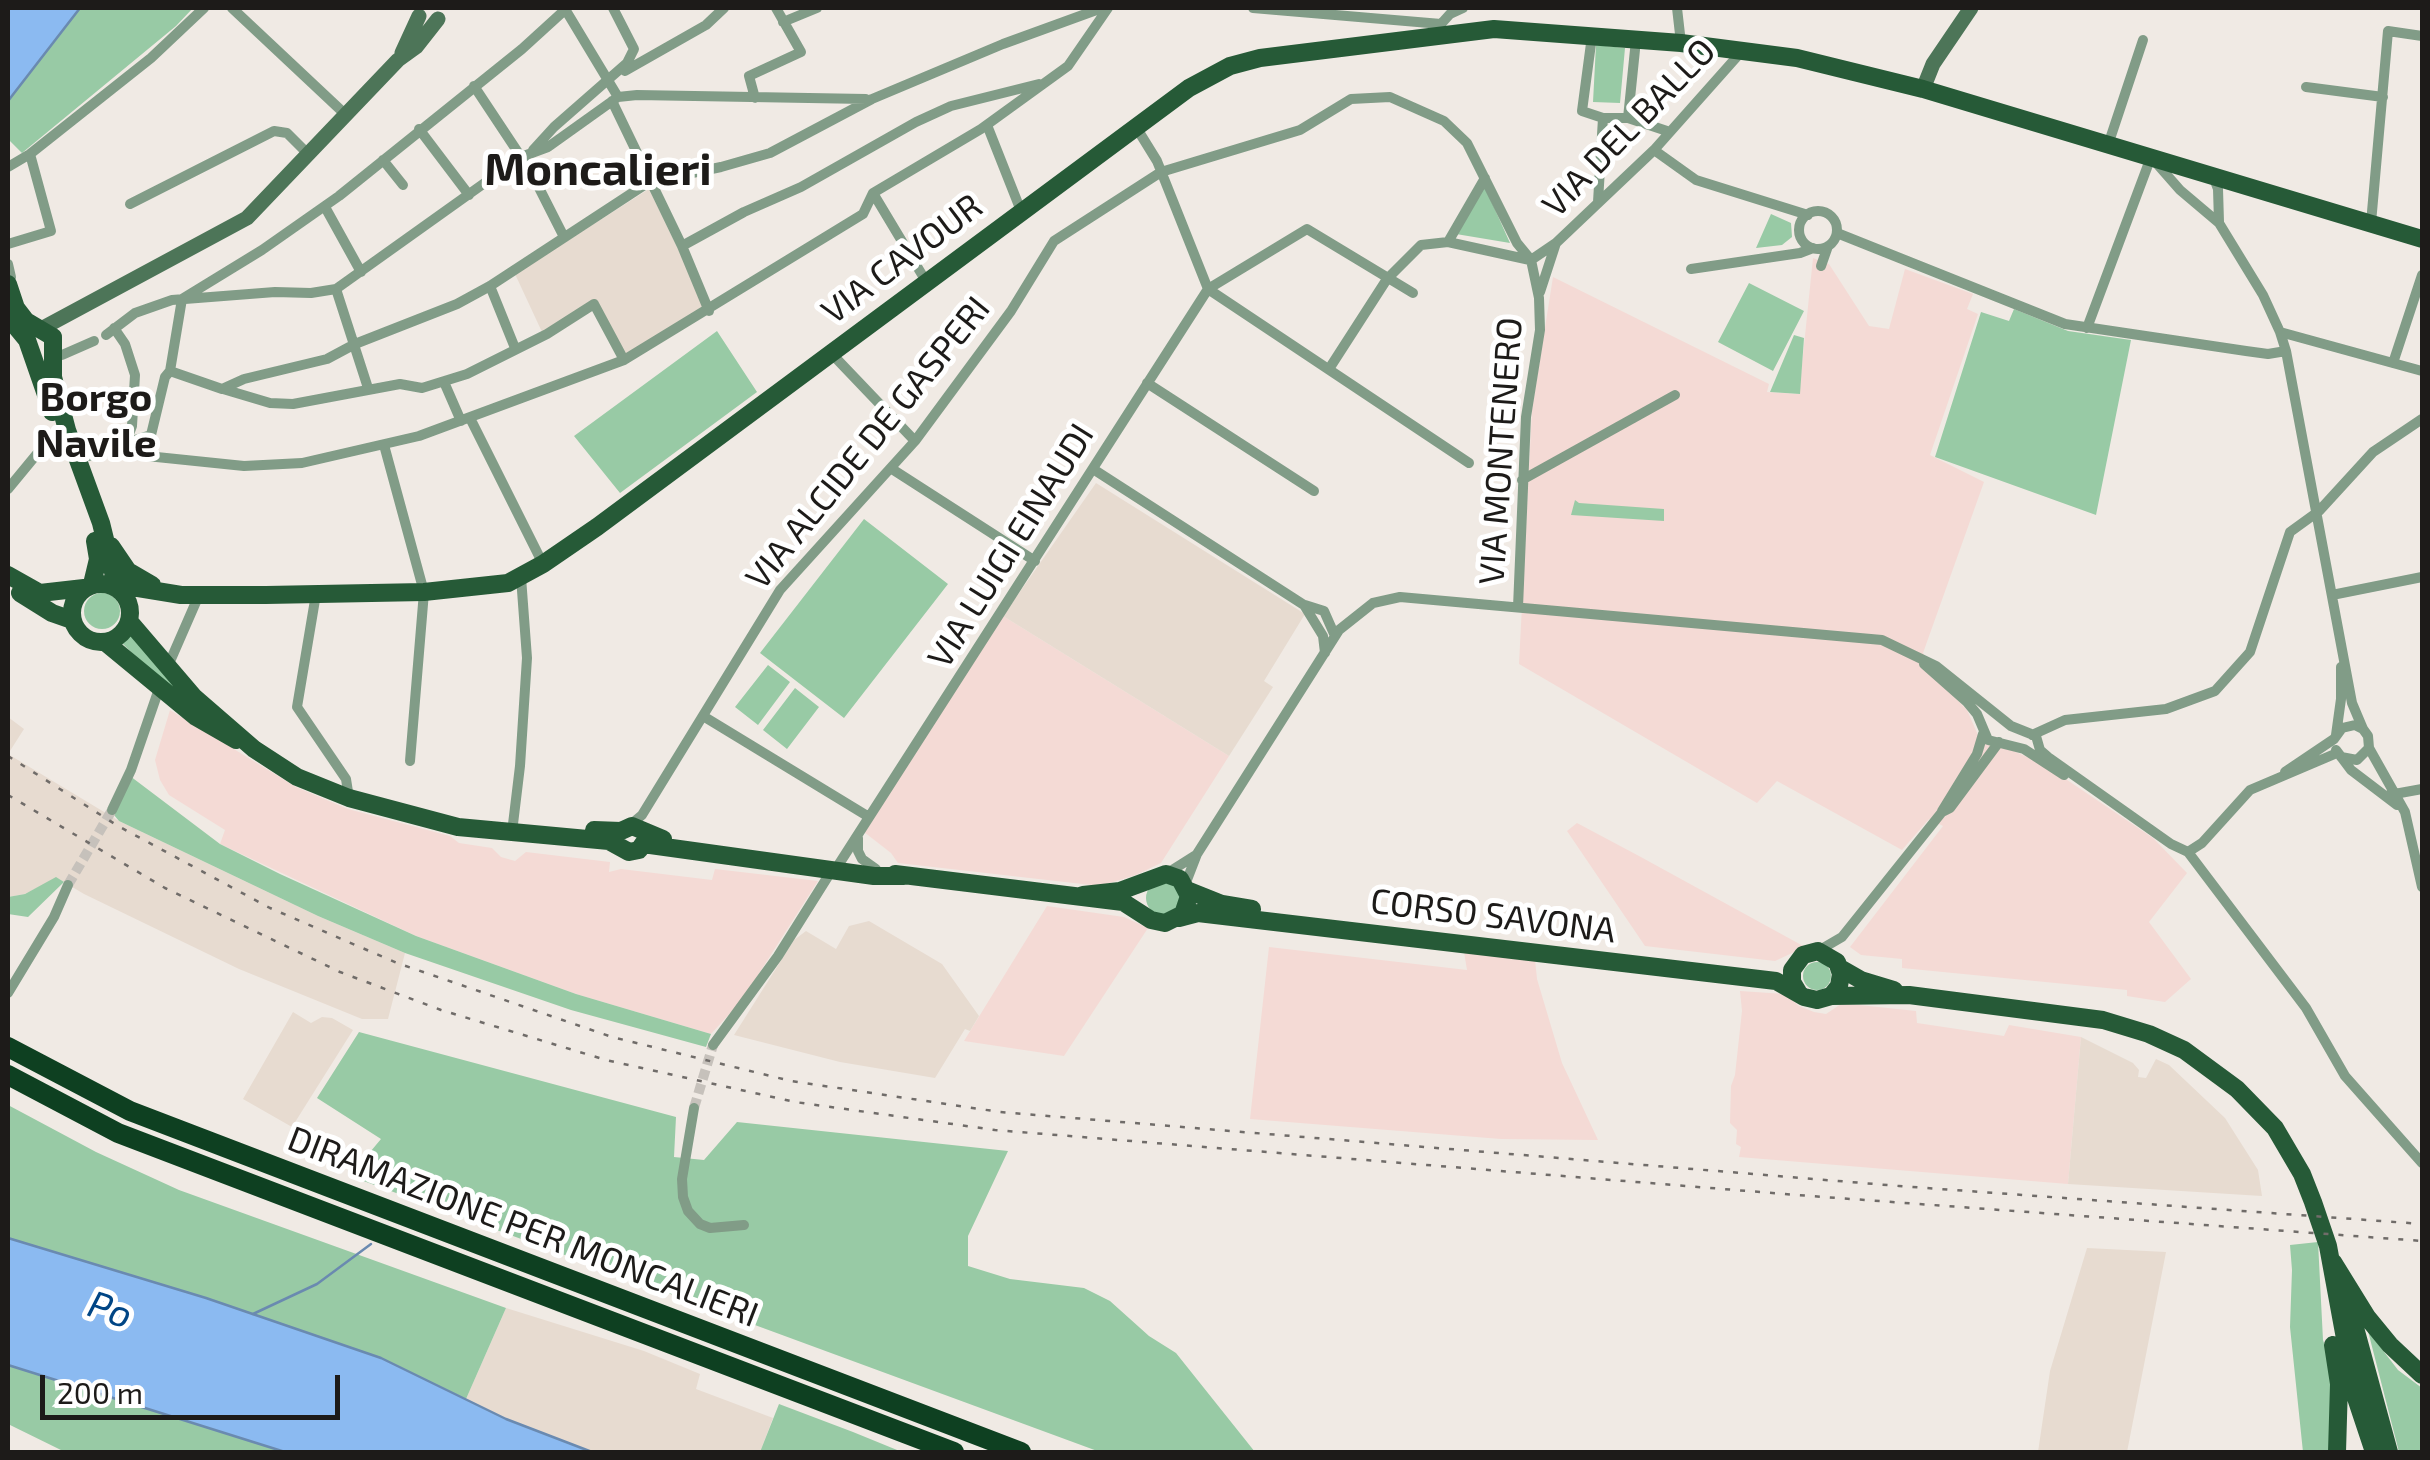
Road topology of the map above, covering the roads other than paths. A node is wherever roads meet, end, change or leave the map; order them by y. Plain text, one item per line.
1 (204, 8) edge
2 (232, 8) edge
3 (566, 8) edge
4 (613, 8) edge
5 (724, 8) edge
6 (776, 8) edge
7 (817, 8) edge
8 (1105, 8) edge
9 (1253, 8) edge
10 (1463, 8) edge
11 (1677, 8) edge
12 (1971, 8) edge
13 (418, 11) edge
14 (1449, 11) edge
15 (441, 12) edge
16 (783, 22) junction
17 (1442, 29) junction
18 (1592, 35) junction
19 (2422, 36) edge
20 (1636, 40) junction
21 (2144, 40) dead end
22 (1681, 43) junction
23 (1742, 51) junction
24 (398, 60) junction
25 (614, 78) junction
26 (1044, 83) junction
27 (474, 86) junction
28 (1921, 88) junction
29 (2306, 88) dead end
30 (2382, 97) junction
31 (755, 98) junction
32 (615, 99) junction
33 (872, 99) junction
34 (346, 115) junction
35 (1604, 118) junction
36 (1628, 118) junction
37 (987, 124) junction
38 (1136, 126) junction
39 (419, 130) junction
40 (1670, 132) junction
41 (2108, 145) junction
42 (1654, 150) junction
43 (30, 154) junction
44 (527, 154) junction
45 (309, 155) junction
46 (2150, 157) junction
47 (383, 160) junction
48 (8, 167) edge
49 (2189, 168) junction
50 (1161, 172) junction
51 (2214, 176) junction
52 (1484, 178) junction
53 (649, 182) junction
54 (404, 186) dead end
55 (2251, 187) junction
56 (2180, 190) junction
57 (873, 193) junction
58 (469, 195) junction
59 (130, 204) dead end
60 (1598, 204) junction
61 (2216, 205) junction
62 (325, 207) junction
63 (1786, 208) junction
64 (1021, 211) junction
65 (1808, 214) junction
66 (2371, 223) junction
67 (2219, 224) junction
68 (1801, 232) junction
69 (1837, 232) junction
70 (564, 236) junction
71 (2422, 239) edge
72 (1448, 242) junction
73 (8, 244) edge
74 (682, 246) junction
75 (1828, 246) junction
76 (1814, 248) junction
77 (1782, 254) junction
78 (8, 264) edge
79 (1539, 265) junction
80 (1690, 270) dead end
81 (361, 272) junction
82 (2422, 275) edge
83 (1387, 279) junction
84 (927, 283) junction
85 (8, 284) edge
86 (490, 286) junction
87 (336, 289) junction
88 (1208, 289) junction
89 (1413, 293) dead end
90 (182, 300) junction
91 (710, 311) junction
92 (8, 317) edge
93 (2087, 328) junction
94 (2280, 332) junction
95 (94, 340) dead end
96 (355, 344) junction
97 (44, 346) junction
98 (515, 348) junction
99 (2286, 351) junction
100 (831, 353) junction
101 (624, 360) junction
102 (2393, 363) junction
103 (1329, 369) junction
104 (2422, 370) edge
105 (170, 371) junction
106 (444, 382) junction
107 (1146, 383) junction
108 (368, 388) junction
109 (222, 389) junction
110 (1675, 395) dead end
111 (134, 412) junction
112 (465, 419) junction
113 (2422, 420) edge
114 (155, 428) junction
115 (914, 440) junction
116 (119, 444) junction
117 (384, 445) junction
118 (41, 449) dead end
119 (108, 452) junction
120 (78, 458) junction
121 (1468, 462) dead end
122 (892, 469) junction
123 (1093, 469) junction
124 (1522, 480) junction
125 (8, 489) edge
126 (1314, 491) dead end
127 (2316, 514) junction
128 (100, 524) junction
129 (1035, 560) junction
130 (544, 564) junction
131 (8, 575) edge
132 (521, 577) junction
133 (2422, 577) edge
134 (8, 585) edge
135 (88, 586) junction
136 (117, 588) junction
137 (424, 592) junction
138 (316, 594) junction
139 (190, 595) junction
140 (2332, 595) junction
141 (1304, 605) junction
142 (1518, 607) junction
143 (130, 616) junction
144 (72, 620) junction
145 (1336, 636) junction
146 (104, 642) junction
147 (2341, 646) junction
148 (1325, 654) junction
149 (1920, 660) junction
150 (168, 667) junction
151 (160, 686) junction
152 (702, 716) junction
153 (2003, 719) junction
154 (2363, 729) junction
155 (1983, 731) junction
156 (2335, 737) junction
157 (2000, 742) junction
158 (2032, 744) junction
159 (2369, 748) junction
160 (254, 749) junction
161 (2339, 755) junction
162 (410, 762) dead end
163 (2285, 772) junction
164 (2422, 788) edge
165 (2390, 794) junction
166 (349, 798) junction
167 (112, 810) tunnel mouth
168 (1942, 812) junction
169 (870, 817) junction
170 (424, 818) junction
171 (513, 824) junction
172 (634, 832) junction
173 (859, 832) junction
174 (2188, 852) junction
175 (1196, 854) junction
176 (836, 867) junction
177 (876, 869) junction
178 (1166, 874) junction
179 (904, 876) junction
180 (1146, 882) junction
181 (68, 885) tunnel mouth
182 (2422, 887) edge
183 (1186, 888) junction
184 (1083, 894) junction
185 (1146, 915) junction
186 (1179, 918) junction
187 (1842, 937) junction
188 (1818, 951) junction
189 (1798, 960) junction
190 (1838, 965) junction
191 (1798, 992) junction
192 (8, 993) edge
193 (1909, 994) junction
194 (1831, 996) junction
195 (713, 1045) tunnel mouth
196 (8, 1047) edge
197 (8, 1075) edge
198 (694, 1108) tunnel mouth
199 (2422, 1163) edge
200 (744, 1224) dead end
201 (2338, 1278) junction
202 (2422, 1375) edge
203 (954, 1452) edge
204 (1021, 1452) edge
205 (2337, 1452) edge
206 (2374, 1452) edge
207 (2389, 1452) edge

1 - 43 street
2 - 34 street
3 - 25 street
3 - 27 street
4 - 25 street
5 - 25 street
6 - 16 street
7 - 16 street
8 - 26 street
8 - 33 street
9 - 17 street
10 - 14 street
11 - 22 street
12 - 28 main road
13 - 15 main road
13 - 24 main road
14 - 17 street
15 - 24 main road
16 - 31 street
17 - 18 main road, VIA CAVOUR
17 - 38 main road, VIA CAVOUR
18 - 20 main road, VIA CAVOUR
18 - 35 street
19 - 30 street
20 - 22 main road, VIA CAVOUR
20 - 36 street
21 - 41 street
22 - 23 main road, VIA CAVOUR
23 - 28 main road, VIA CAVOUR
23 - 40 street, VIA DEL BALLO
24 - 34 main road
25 - 32 street
25 - 44 street
26 - 37 street
26 - 74 street
27 - 39 street
27 - 44 street
28 - 41 main road, VIA CAVOUR
29 - 30 street
30 - 66 street
31 - 32 street
31 - 33 street
32 - 44 street
32 - 53 street
33 - 53 street
34 - 45 main road
35 - 36 street
35 - 60 street
36 - 40 street
37 - 57 street
37 - 64 street
38 - 50 street
38 - 64 main road, VIA CAVOUR
39 - 47 street
39 - 58 street
40 - 42 street, VIA DEL BALLO
41 - 46 main road, VIA CAVOUR
42 - 60 street, VIA DEL BALLO
42 - 63 street
43 - 48 street
43 - 73 street
44 - 58 street
44 - 70 street
45 - 59 street
45 - 97 main road
46 - 49 main road, VIA CAVOUR
46 - 56 street
46 - 93 street
47 - 54 street
47 - 62 street
49 - 51 main road, VIA CAVOUR
49 - 56 street
50 - 52 street, VIA ALCIDE DE GASPERI
50 - 88 street
50 - 115 street, VIA ALCIDE DE GASPERI
51 - 55 main road, VIA CAVOUR
51 - 61 street
52 - 72 street
52 - 79 street, VIA ALCIDE DE GASPERI
53 - 70 street
53 - 74 street
55 - 61 street
55 - 66 main road, VIA CAVOUR
56 - 67 street
57 - 84 street
57 - 91 street
58 - 81 street
60 - 79 street, VIA DEL BALLO
61 - 67 street
62 - 81 street
62 - 90 street
63 - 65 street
63 - 68 street
64 - 84 main road, VIA CAVOUR
65 - 68 street
65 - 69 street
66 - 71 main road, VIA CAVOUR
67 - 94 street
68 - 76 street
68 - 77 street
69 - 75 street
69 - 93 street
70 - 86 street
72 - 79 street
72 - 83 street
74 - 91 street
75 - 76 street
75 - 76 street
76 - 77 street
77 - 80 street
78 - 85 street
79 - 124 street, VIA MONTENERO
81 - 87 street
82 - 102 street
83 - 88 street
83 - 89 street
83 - 103 street
84 - 100 main road, VIA CAVOUR
85 - 97 main road
86 - 96 street
86 - 98 street
87 - 90 street
87 - 96 street
88 - 103 street
88 - 107 street, VIA LUIGI EINAUDI
90 - 105 street
90 - 111 street
91 - 101 street
92 - 97 main road
93 - 99 street
94 - 99 street
94 - 102 street
95 - 97 street
96 - 108 street
96 - 109 street
97 - 120 main road
97 - 135 main road
98 - 101 street
98 - 106 street
99 - 127 street
100 - 115 street
100 - 130 main road, VIA CAVOUR
101 - 112 street
102 - 104 street
103 - 121 street
105 - 109 street
105 - 114 street
106 - 108 street
106 - 112 street
107 - 123 street, VIA LUIGI EINAUDI
107 - 126 street
108 - 109 street
110 - 124 street
111 - 114 street
111 - 116 street
112 - 117 street
112 - 130 street
113 - 127 street
114 - 116 street
115 - 122 street, VIA ALCIDE DE GASPERI
116 - 119 street
117 - 119 street
117 - 137 street
118 - 125 street
119 - 120 street
120 - 128 main road
122 - 129 street
122 - 152 street, VIA ALCIDE DE GASPERI
123 - 129 street, VIA LUIGI EINAUDI
123 - 141 street
124 - 142 street, VIA MONTENERO
127 - 140 street
127 - 158 street
128 - 136 main road
128 - 139 main road
129 - 169 street, VIA LUIGI EINAUDI
130 - 132 main road, VIA CAVOUR
131 - 135 main road
132 - 137 main road, VIA CAVOUR
132 - 171 street
133 - 140 street
134 - 144 main road
135 - 136 main road
135 - 144 main road
136 - 139 main road, VIA CAVOUR
136 - 143 main road
137 - 138 main road, VIA CAVOUR
137 - 162 street
138 - 139 main road, VIA CAVOUR
138 - 166 street
139 - 143 main road, VIA CAVOUR
139 - 150 street
140 - 147 street
141 - 145 street
141 - 148 street
142 - 145 street
142 - 149 street
143 - 146 main road
143 - 150 main road
144 - 146 main road
145 - 148 street
146 - 151 main road
147 - 154 street
147 - 156 street
148 - 175 street
149 - 153 street
149 - 155 street
150 - 160 main road
151 - 160 main road
151 - 167 street
152 - 169 street
152 - 172 street, VIA ALCIDE DE GASPERI
153 - 155 street
153 - 157 street
153 - 158 street
154 - 156 street
154 - 159 street
155 - 157 street
155 - 168 street
156 - 161 street
156 - 163 street
157 - 158 street
157 - 168 street
158 - 174 street
159 - 161 street
159 - 165 street
160 - 166 main road
161 - 163 street
161 - 165 street
163 - 174 street
164 - 165 street
165 - 182 street
166 - 170 main road
168 - 187 street
169 - 173 street, VIA LUIGI EINAUDI
170 - 171 main road
170 - 172 main road
171 - 172 main road
172 - 176 main road
173 - 176 street, VIA LUIGI EINAUDI
173 - 177 street
174 - 199 street
175 - 178 street
175 - 183 street
176 - 177 main road
176 - 179 main road
176 - 195 street, VIA LUIGI EINAUDI
177 - 179 main road
178 - 180 main road
178 - 183 main road
179 - 184 main road
180 - 184 main road
180 - 185 main road
181 - 192 street
183 - 186 main road
183 - 189 main road, CORSO SAVONA
184 - 185 main road
185 - 186 main road
186 - 191 main road, CORSO SAVONA
187 - 188 street
187 - 190 street
188 - 189 main road
188 - 190 main road
189 - 191 main road
190 - 193 main road
190 - 194 main road
191 - 194 main road
193 - 194 main road
193 - 201 main road
196 - 204 highway, DIRAMAZIONE PER MONCALIERI
197 - 203 highway, DIRAMAZIONE PER MONCALIERI
198 - 200 street
201 - 202 main road
201 - 205 main road
201 - 206 main road
201 - 207 main road

